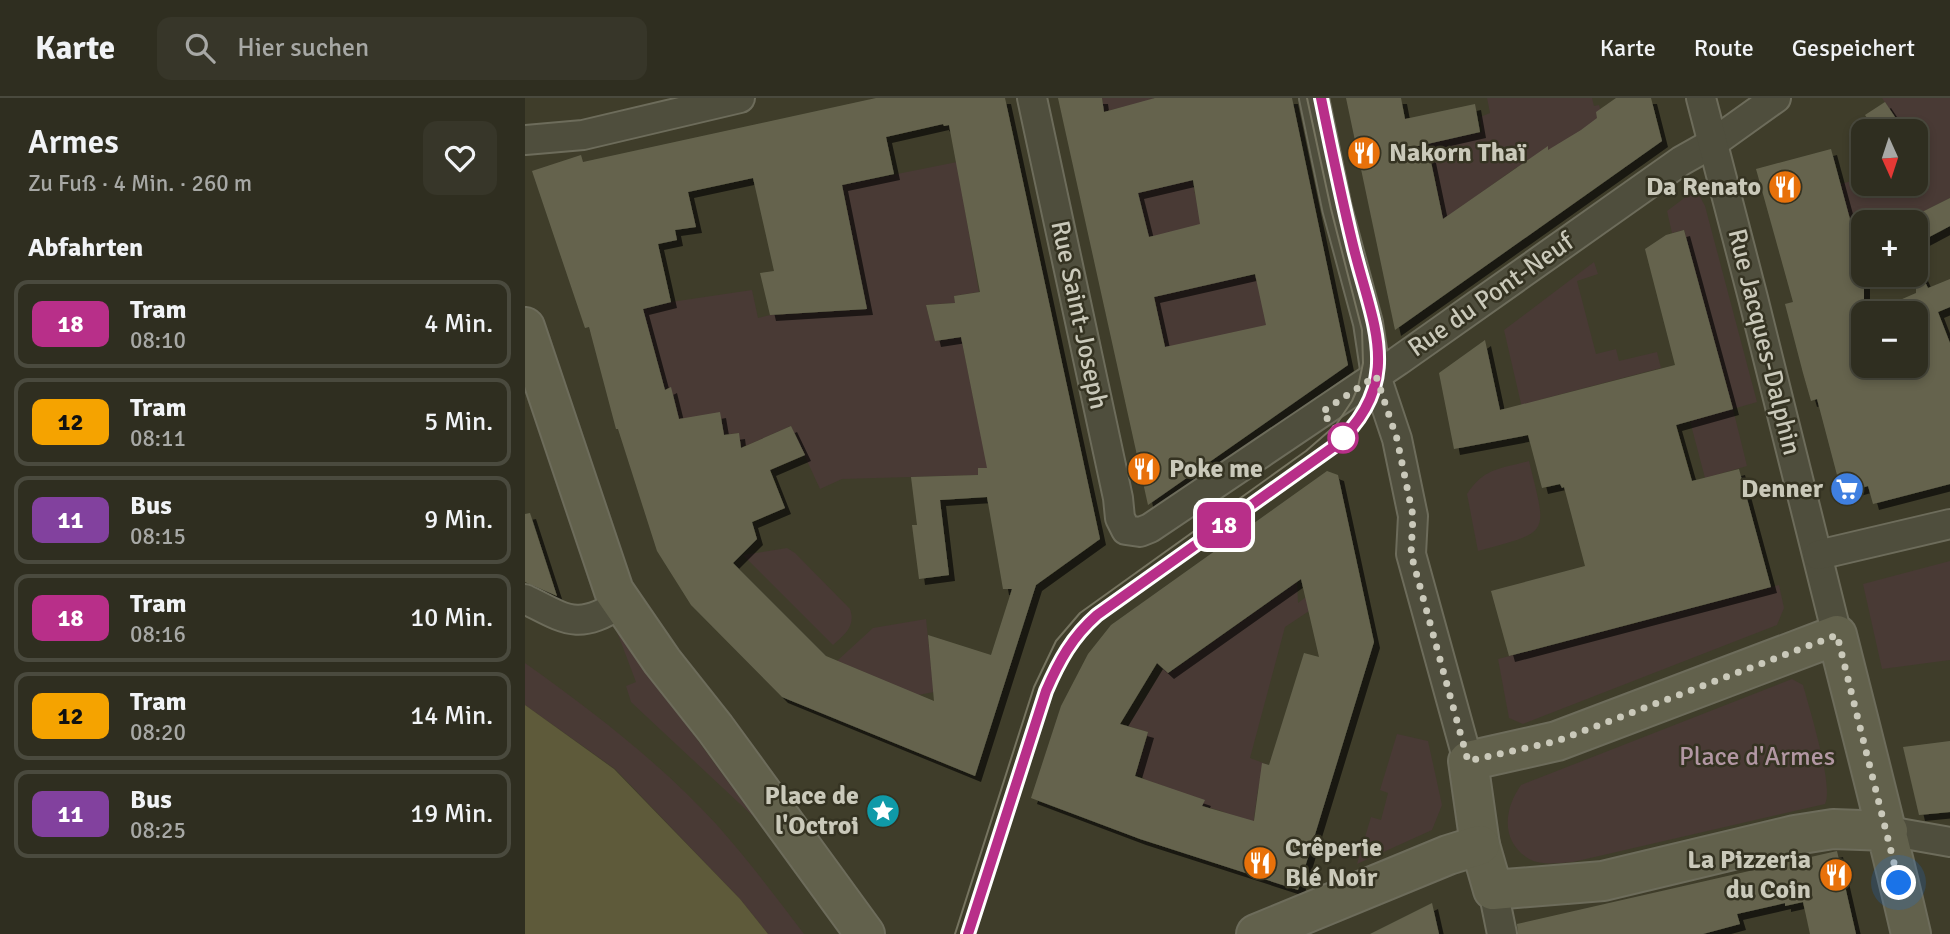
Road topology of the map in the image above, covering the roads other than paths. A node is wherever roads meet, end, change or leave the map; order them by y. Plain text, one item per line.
1 (740, 98) edge
2 (1032, 98) edge
3 (1314, 98) edge
4 (1701, 98) edge
5 (1776, 98) edge
6 (525, 140) edge
7 (1713, 143) junction
8 (525, 327) edge
9 (1376, 376) junction
10 (1950, 524) edge
11 (1126, 530) joint
12 (1818, 555) junction
13 (525, 599) edge
14 (621, 603) junction
15 (1837, 635) junction
16 (1468, 761) junction
17 (1888, 831) junction
18 (1950, 842) edge
19 (1480, 845) junction
20 (1493, 890) junction
21 (865, 934) edge
22 (1255, 934) edge
23 (1503, 934) edge
24 (1911, 934) edge

1 - 6 street
2 - 11 street, Rue Saint-Joseph
3 - 9 street
4 - 7 street, Rue Jacques-Dalphin
5 - 7 street, Rue du Pont-Neuf
7 - 9 street, Rue du Pont-Neuf
7 - 12 street, Rue Jacques-Dalphin
8 - 14 street
9 - 11 street, Rue du Pont-Neuf
9 - 16 street
10 - 12 street
12 - 15 street, Rue Jacques-Dalphin
13 - 14 street
14 - 21 street
15 - 16 street
15 - 17 street, Rue Jacques-Dalphin
16 - 19 street
17 - 18 street
17 - 20 street
17 - 24 street, Rue Jacques-Dalphin
19 - 20 street
19 - 22 street
20 - 23 street

